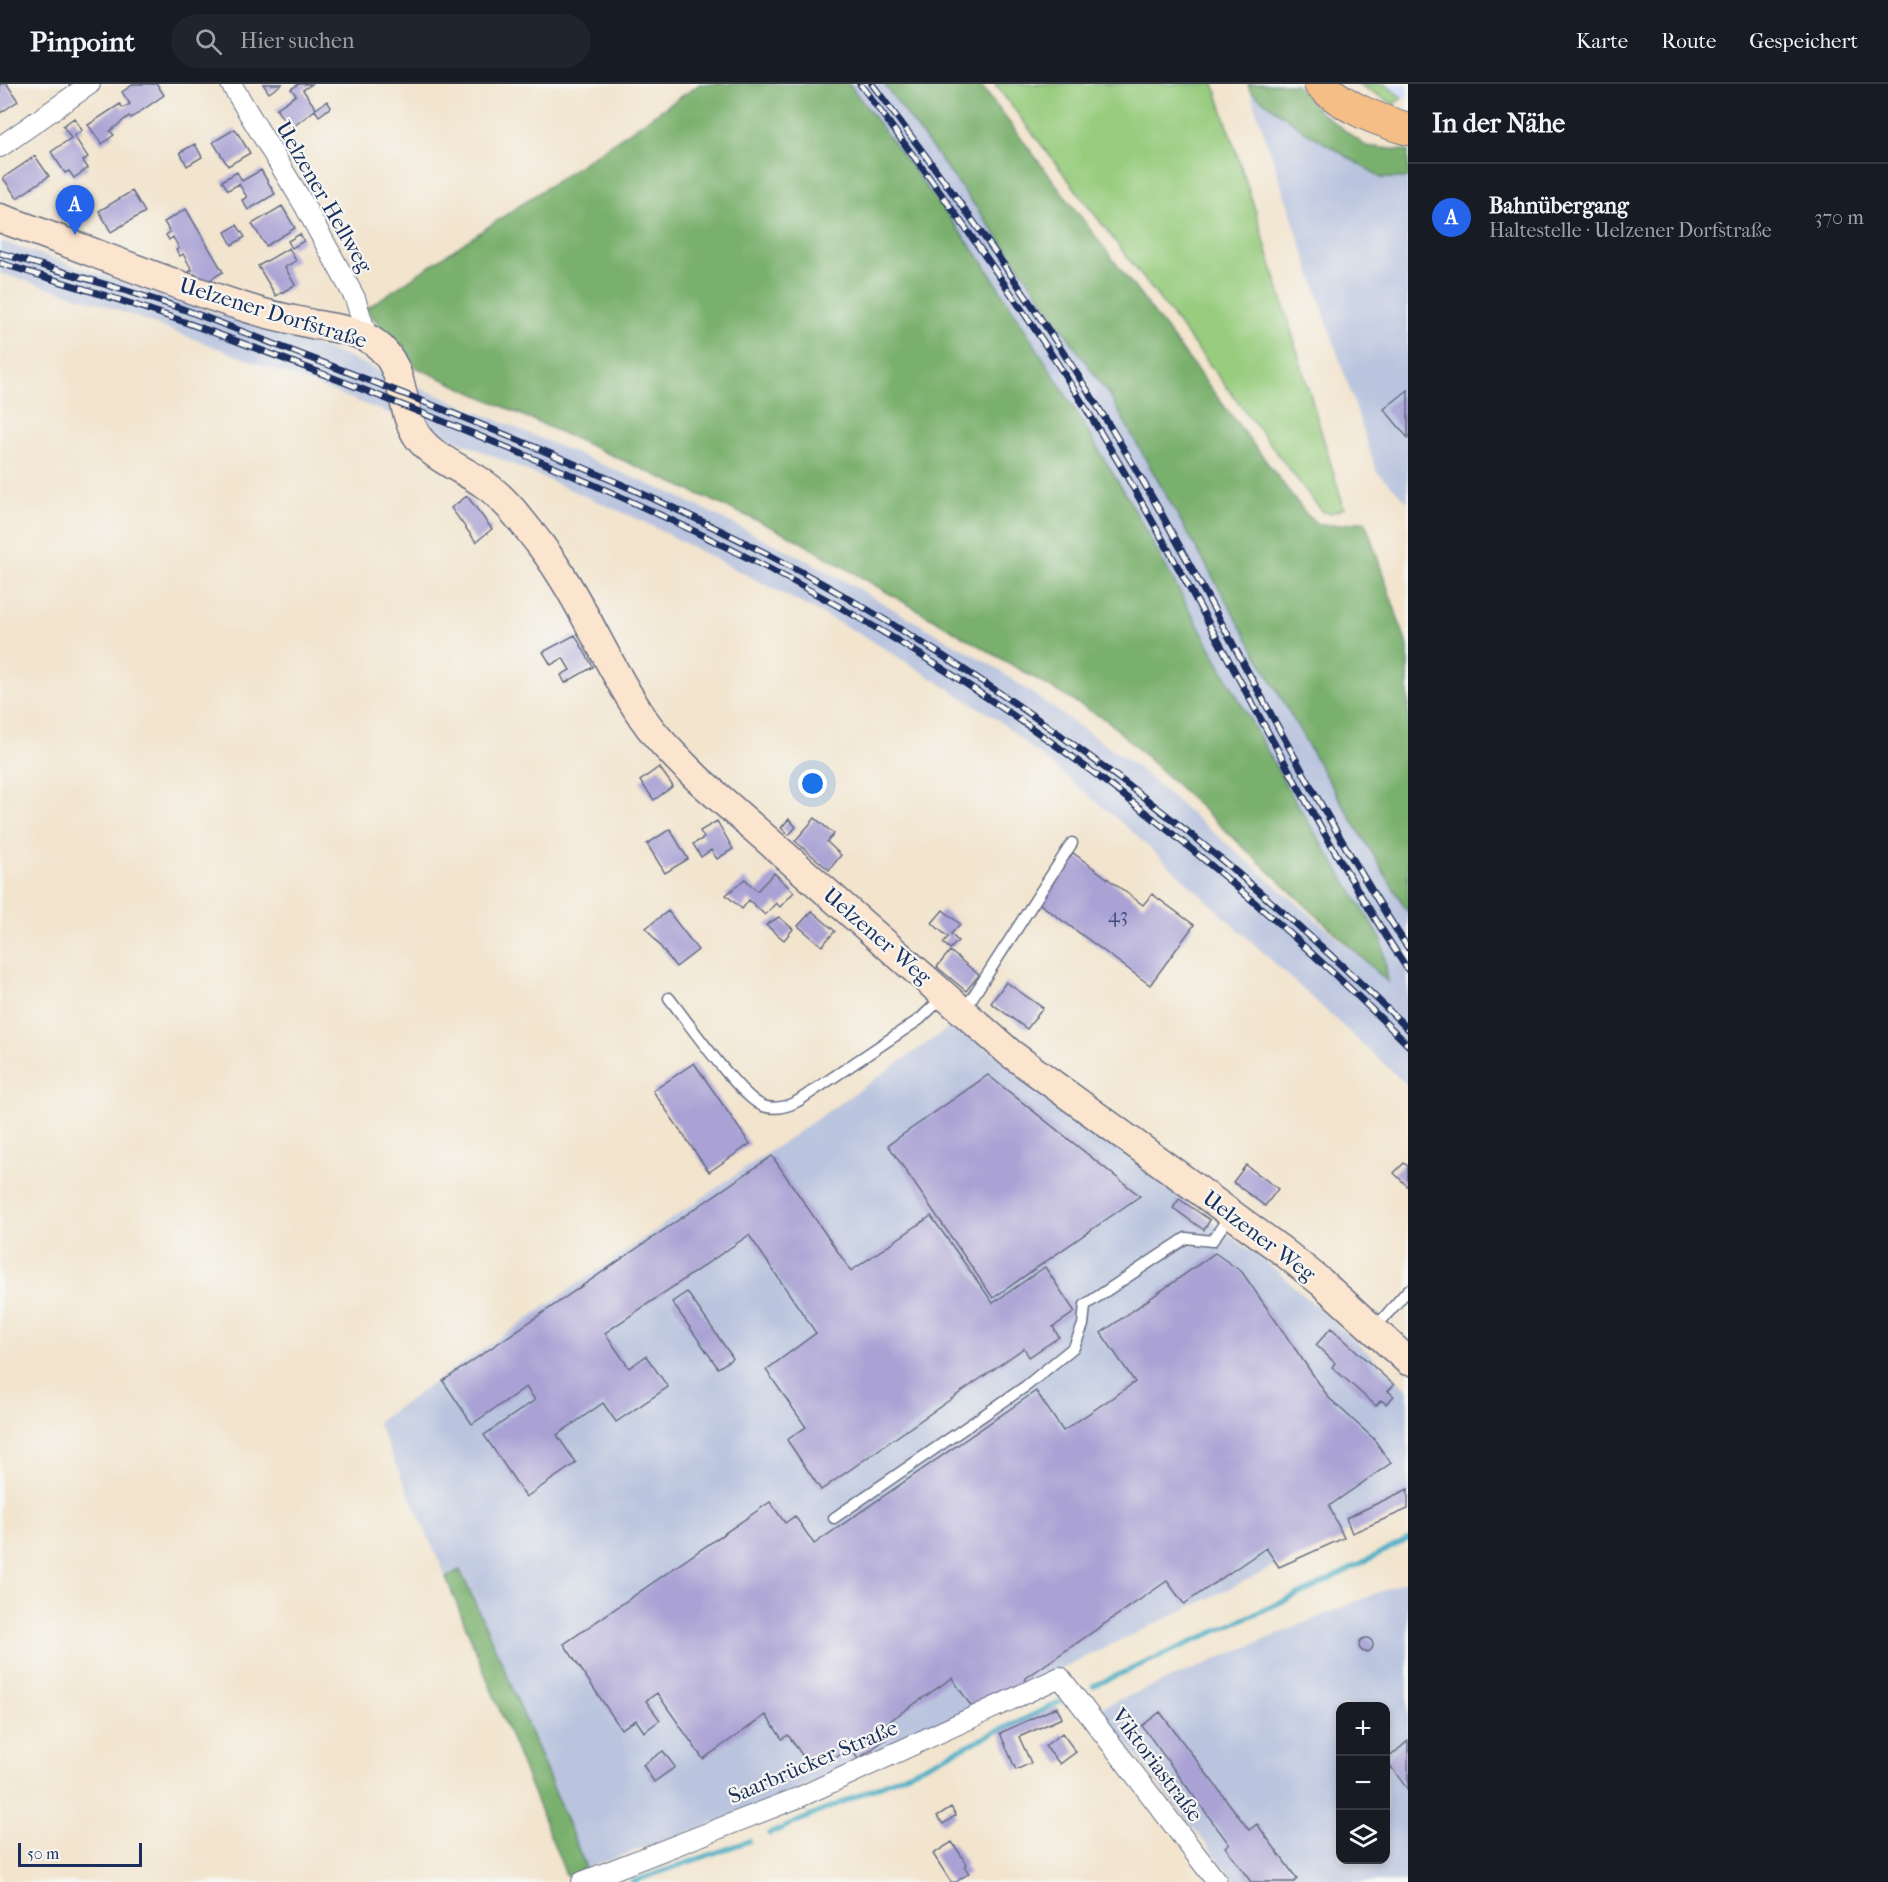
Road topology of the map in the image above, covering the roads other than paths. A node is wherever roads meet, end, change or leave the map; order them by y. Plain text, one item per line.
1 (90, 84) edge
2 (231, 84) edge
3 (1320, 84) edge
4 (1408, 129) edge
5 (0, 147) edge
6 (0, 218) edge
7 (367, 337) junction
8 (422, 441) joint
9 (1072, 843) dead end
10 (669, 998) dead end
11 (953, 1004) junction
12 (1231, 1214) junction
13 (1408, 1290) edge
14 (1374, 1329) junction
15 (1408, 1361) edge
16 (834, 1518) dead end
17 (1060, 1677) joint
18 (582, 1882) edge
19 (1217, 1882) edge

1 - 5 street
2 - 7 street, Uelzener Hellweg
3 - 4 main road
6 - 7 street, Uelzener Dorfstraße
7 - 8 street, Uelzener Dorfstraße
8 - 11 street, Uelzener Weg
9 - 11 lane
10 - 11 lane
11 - 12 street, Uelzener Weg
12 - 14 street, Uelzener Weg
12 - 16 lane
13 - 14 lane
14 - 15 street, Uelzener Weg
17 - 18 street, Saarbrücker Straße
17 - 19 street, Viktoriastraße

